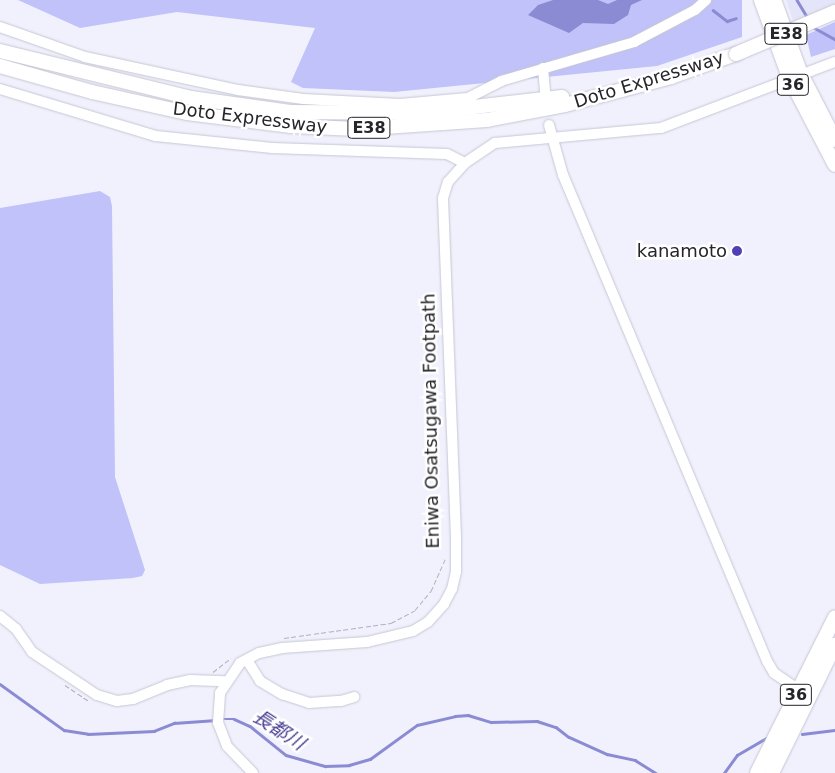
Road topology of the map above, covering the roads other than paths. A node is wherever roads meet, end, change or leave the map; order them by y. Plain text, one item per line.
1 (706, 0) edge
2 (761, 0) edge
3 (774, 0) edge
4 (835, 12) edge
5 (0, 27) edge
6 (0, 52) edge
7 (736, 54) junction
8 (835, 62) edge
9 (0, 66) edge
10 (543, 68) junction
11 (799, 76) junction
12 (0, 89) edge
13 (545, 92) dead end
14 (549, 125) dead end
15 (551, 137) junction
16 (835, 140) edge
17 (465, 162) junction
18 (835, 165) edge
19 (0, 616) edge
20 (835, 617) edge
21 (835, 645) edge
22 (246, 660) junction
23 (224, 681) junction
24 (799, 690) junction
25 (354, 697) dead end
26 (253, 773) edge
27 (757, 773) edge
28 (772, 773) edge

1 - 10 street
2 - 11 highway, 36
3 - 11 highway, 36
4 - 7 highway, Doto Expressway / E38, bridge
5 - 10 street
6 - 7 highway, Doto Expressway / E38
7 - 9 highway, Doto Expressway / E38
8 - 11 street
10 - 13 street
11 - 15 street
11 - 16 highway, 36
11 - 18 highway, 36
12 - 17 street
14 - 15 street
15 - 17 street
15 - 24 street
17 - 22 street
19 - 23 street
20 - 24 highway, 36
21 - 28 highway, 36
22 - 23 street
22 - 25 street
23 - 26 street
24 - 27 highway, 36

